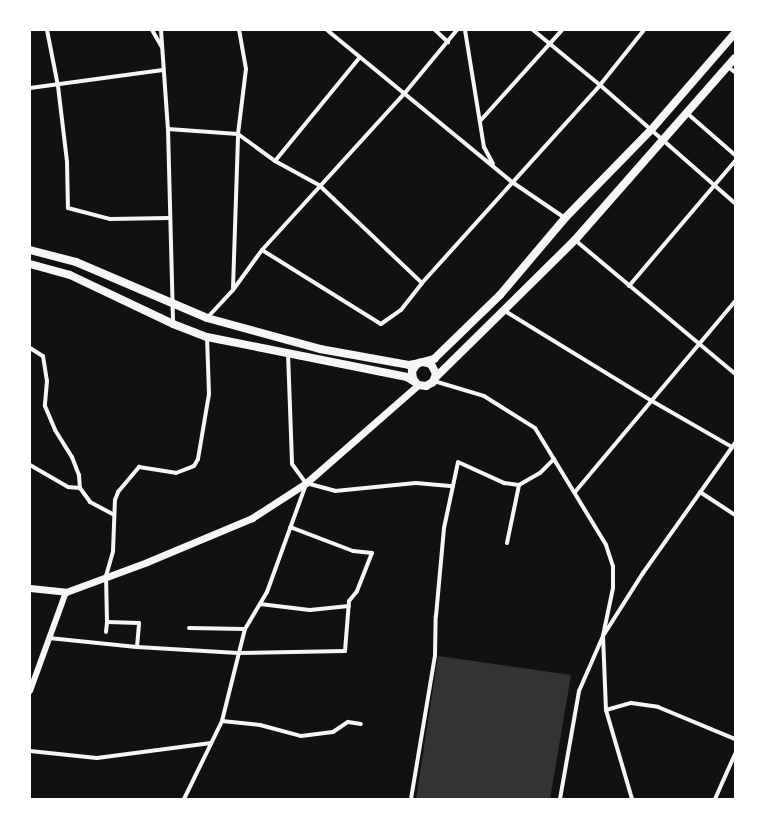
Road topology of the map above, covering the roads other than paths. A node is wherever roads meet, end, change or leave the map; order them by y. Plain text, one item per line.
1 (47, 30) edge
2 (152, 30) edge
3 (161, 30) edge
4 (239, 30) edge
5 (327, 30) edge
6 (435, 30) edge
7 (457, 30) edge
8 (465, 30) edge
9 (533, 30) edge
10 (562, 30) edge
11 (644, 30) edge
12 (735, 33) edge
13 (448, 42) junction
14 (550, 45) junction
15 (163, 48) junction
16 (360, 57) junction
17 (735, 58) edge
18 (163, 70) junction
19 (732, 70) edge
20 (600, 85) junction
21 (58, 86) junction
22 (30, 88) edge
23 (404, 94) junction
24 (688, 114) junction
25 (481, 120) junction
26 (168, 129) junction
27 (652, 130) junction
28 (238, 134) junction
29 (664, 142) junction
30 (735, 155) edge
31 (275, 161) junction
32 (735, 161) edge
33 (494, 166) junction
34 (512, 182) junction
35 (319, 185) junction
36 (716, 185) junction
37 (735, 203) edge
38 (169, 218) junction
39 (565, 218) junction
40 (575, 240) junction
41 (30, 250) edge
42 (262, 250) junction
43 (30, 264) edge
44 (422, 283) junction
45 (629, 286) junction
46 (233, 290) junction
47 (735, 301) edge
48 (172, 304) junction
49 (505, 311) junction
50 (207, 318) junction
51 (173, 324) junction
52 (207, 337) junction
53 (699, 345) junction
54 (30, 348) edge
55 (288, 352) junction
56 (421, 363) junction
57 (735, 374) edge
58 (434, 379) junction
59 (417, 383) junction
60 (652, 401) junction
61 (735, 442) edge
62 (732, 447) junction
63 (554, 460) junction
64 (30, 465) edge
65 (306, 483) junction
66 (453, 486) junction
67 (519, 486) junction
68 (80, 488) junction
69 (575, 492) junction
70 (700, 492) junction
71 (113, 514) junction
72 (735, 515) edge
73 (290, 527) junction
74 (507, 543) dead end
75 (106, 576) junction
76 (30, 588) edge
77 (66, 592) junction
78 (260, 604) junction
79 (349, 606) junction
80 (107, 622) junction
81 (189, 628) dead end
82 (245, 629) junction
83 (106, 632) dead end
84 (604, 636) junction
85 (49, 638) junction
86 (137, 647) junction
87 (238, 653) junction
88 (30, 691) edge
89 (606, 710) junction
90 (222, 722) junction
91 (362, 724) dead end
92 (735, 739) edge
93 (211, 743) junction
94 (30, 751) edge
95 (735, 754) edge
96 (184, 799) edge
97 (411, 799) edge
98 (560, 799) edge
99 (632, 799) edge
100 (715, 799) edge

1 - 21 street
2 - 15 street
3 - 15 street
4 - 28 street
5 - 16 street
6 - 13 street
7 - 13 street
8 - 25 street
9 - 14 street
10 - 14 street
11 - 20 street
12 - 27 main road
13 - 23 street
14 - 20 street
14 - 25 street
15 - 18 street
16 - 23 street
16 - 31 street
17 - 19 main road
18 - 21 street
18 - 26 street
19 - 24 main road
20 - 27 street
20 - 34 street
21 - 22 street
21 - 38 street
23 - 33 street
23 - 35 street
24 - 29 main road
24 - 30 street
25 - 33 street
26 - 28 street
26 - 38 street
27 - 29 street
27 - 39 main road
28 - 31 street
28 - 46 street
29 - 36 street
29 - 40 main road
31 - 35 street
32 - 36 street
33 - 34 street
34 - 39 street
34 - 44 street
35 - 42 street
35 - 44 street
36 - 37 street
36 - 45 street
38 - 48 street
39 - 56 main road
40 - 45 street
40 - 49 main road
41 - 48 main road
42 - 44 street
42 - 46 street
43 - 51 main road
45 - 53 street
46 - 50 street
47 - 53 street
48 - 50 main road
48 - 51 street
49 - 58 main road
49 - 60 street
50 - 56 main road
51 - 52 main road
52 - 55 main road
52 - 71 street
53 - 57 street
53 - 60 street
54 - 68 street
55 - 59 main road
55 - 65 street
56 - 58 main road
56 - 59 main road
58 - 59 main road
58 - 63 street
59 - 65 main road
60 - 62 street
60 - 69 street
61 - 62 street
62 - 70 street
63 - 67 street
63 - 69 street
64 - 68 street
65 - 66 street
65 - 73 street
65 - 75 main road
66 - 67 street
66 - 97 street
67 - 74 street
68 - 71 street
69 - 84 street
70 - 72 street
70 - 84 street
71 - 75 street
73 - 78 street
73 - 79 street
75 - 77 main road
75 - 80 street
76 - 77 main road
77 - 85 street
78 - 79 street
78 - 82 street
79 - 87 street
80 - 83 street
80 - 86 street
81 - 82 street
82 - 87 street
84 - 89 street
84 - 98 street
85 - 86 street
85 - 88 street
86 - 87 street
87 - 90 street
89 - 92 street
89 - 99 street
90 - 91 street
90 - 93 street
93 - 94 street
93 - 96 street
95 - 100 street

